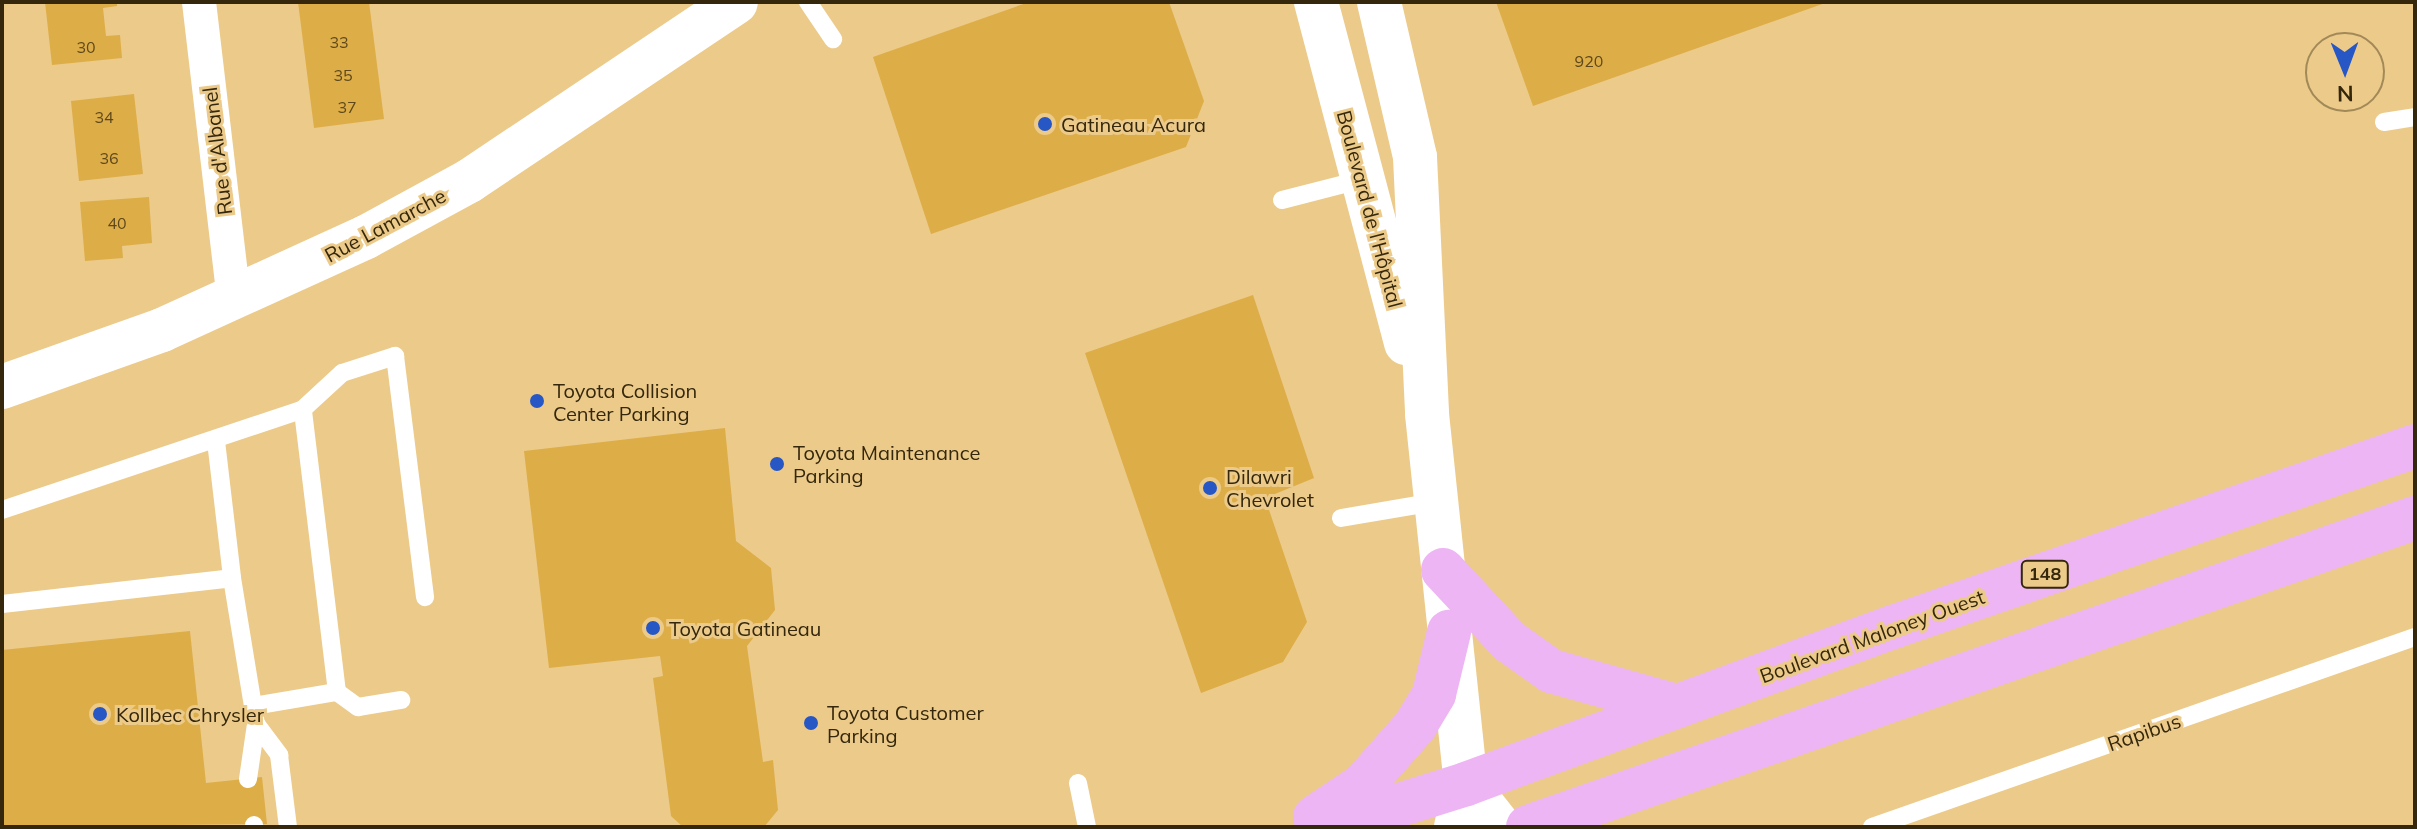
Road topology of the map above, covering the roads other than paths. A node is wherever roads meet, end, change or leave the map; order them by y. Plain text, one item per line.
1 (199, 2) edge
2 (736, 2) edge
3 (808, 2) edge
4 (1316, 2) edge
5 (1379, 2) edge
6 (833, 39) dead end
7 (2415, 117) edge
8 (2384, 122) dead end
9 (1360, 180) junction
10 (1282, 200) dead end
11 (234, 300) junction
12 (2, 387) edge
13 (303, 409) junction
14 (1427, 414) junction
15 (216, 441) junction
16 (2415, 446) edge
17 (1436, 502) junction
18 (2, 510) edge
19 (1341, 518) dead end
20 (2415, 518) edge
21 (1443, 570) junction
22 (232, 578) junction
23 (425, 597) dead end
24 (2, 604) edge
25 (1449, 632) junction
26 (2415, 637) edge
27 (337, 692) junction
28 (401, 700) dead end
29 (1676, 706) junction
30 (255, 715) junction
31 (248, 779) dead end
32 (1078, 783) dead end
33 (1466, 784) junction
34 (288, 827) edge
35 (1087, 827) edge
36 (1300, 827) edge
37 (1329, 827) edge
38 (1456, 827) edge
39 (1500, 827) edge
40 (1528, 827) edge
41 (1872, 827) edge

1 - 11 street, Rue d'Albanel
2 - 11 street, Rue Lamarche
3 - 6 lane
4 - 9 street, Boulevard de l'Hôpital
5 - 14 street, Boulevard de l'Hôpital
7 - 8 lane
9 - 10 lane
9 - 14 street, Boulevard de l'Hôpital
11 - 12 street, Rue Lamarche
13 - 15 lane
13 - 23 lane
13 - 27 lane
14 - 17 street, Boulevard de l'Hôpital
15 - 18 lane
15 - 22 lane
16 - 29 main road, Boulevard Maloney Ouest / 148
17 - 19 lane
17 - 21 street, Boulevard de l'Hôpital
20 - 40 main road
21 - 25 street, Boulevard de l'Hôpital
21 - 29 main road
22 - 24 lane
22 - 30 lane
25 - 33 street, Boulevard de l'Hôpital
25 - 36 main road
26 - 41 lane, Rapibus
27 - 28 lane
27 - 30 lane
29 - 33 main road, Boulevard Maloney Ouest / 148
30 - 31 lane
30 - 34 lane
32 - 35 lane
33 - 37 main road, Boulevard Maloney Ouest / 148
33 - 38 street, Boulevard de l'Hôpital
33 - 39 street

